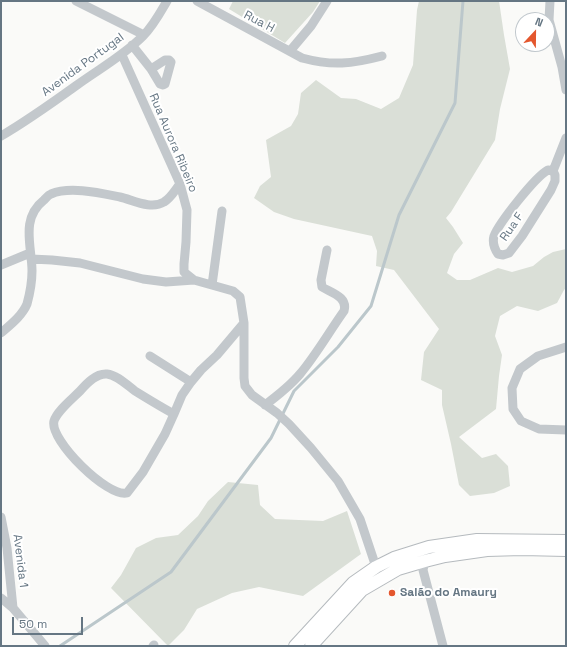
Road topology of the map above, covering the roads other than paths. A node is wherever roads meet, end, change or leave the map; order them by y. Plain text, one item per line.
1 (76, 1) edge
2 (167, 1) edge
3 (197, 1) edge
4 (327, 1) edge
5 (550, 1) edge
6 (144, 35) junction
7 (132, 45) junction
8 (290, 52) junction
9 (122, 55) junction
10 (382, 56) dead end
11 (151, 69) dead end
12 (566, 90) edge
13 (1, 136) edge
14 (566, 138) edge
15 (553, 171) junction
16 (180, 184) junction
17 (222, 211) dead end
18 (327, 250) dead end
19 (30, 256) junction
20 (1, 265) edge
21 (194, 280) junction
22 (212, 285) junction
23 (244, 324) junction
24 (1, 333) edge
25 (566, 347) edge
26 (150, 356) dead end
27 (191, 382) junction
28 (265, 405) junction
29 (174, 414) junction
30 (566, 430) edge
31 (1, 517) edge
32 (566, 541) edge
33 (429, 547) junction
34 (4, 550) edge
35 (566, 550) edge
36 (425, 561) junction
37 (376, 567) junction
38 (1, 598) edge
39 (13, 608) junction
40 (43, 643) edge
41 (295, 646) edge
42 (311, 646) edge
43 (443, 646) edge

1 - 6 street
2 - 6 street, Avenida Portugal
3 - 8 street, Rua H
4 - 8 street
5 - 12 street
6 - 7 street, Avenida Portugal
7 - 9 street, Avenida Portugal
7 - 11 street
8 - 10 street, Rua H
9 - 13 street, Avenida Portugal
9 - 16 street, Rua Aurora Ribeiro
14 - 15 street, Rua F
15 - 15 street, Rua F
16 - 19 street
16 - 21 street, Rua Aurora Ribeiro
17 - 22 street
18 - 28 street
19 - 20 street
19 - 21 street
19 - 24 street
21 - 22 street
22 - 23 street
23 - 27 street
23 - 28 street
25 - 30 street
26 - 27 street
27 - 29 street
28 - 37 street
29 - 29 street
31 - 34 street, Avenida 1
32 - 33 main road
33 - 36 street
33 - 37 main road
34 - 39 street, Avenida 1
35 - 36 main road
36 - 42 main road
36 - 43 street
37 - 41 main road
38 - 39 street, Avenida 1
39 - 40 street, Avenida 1

